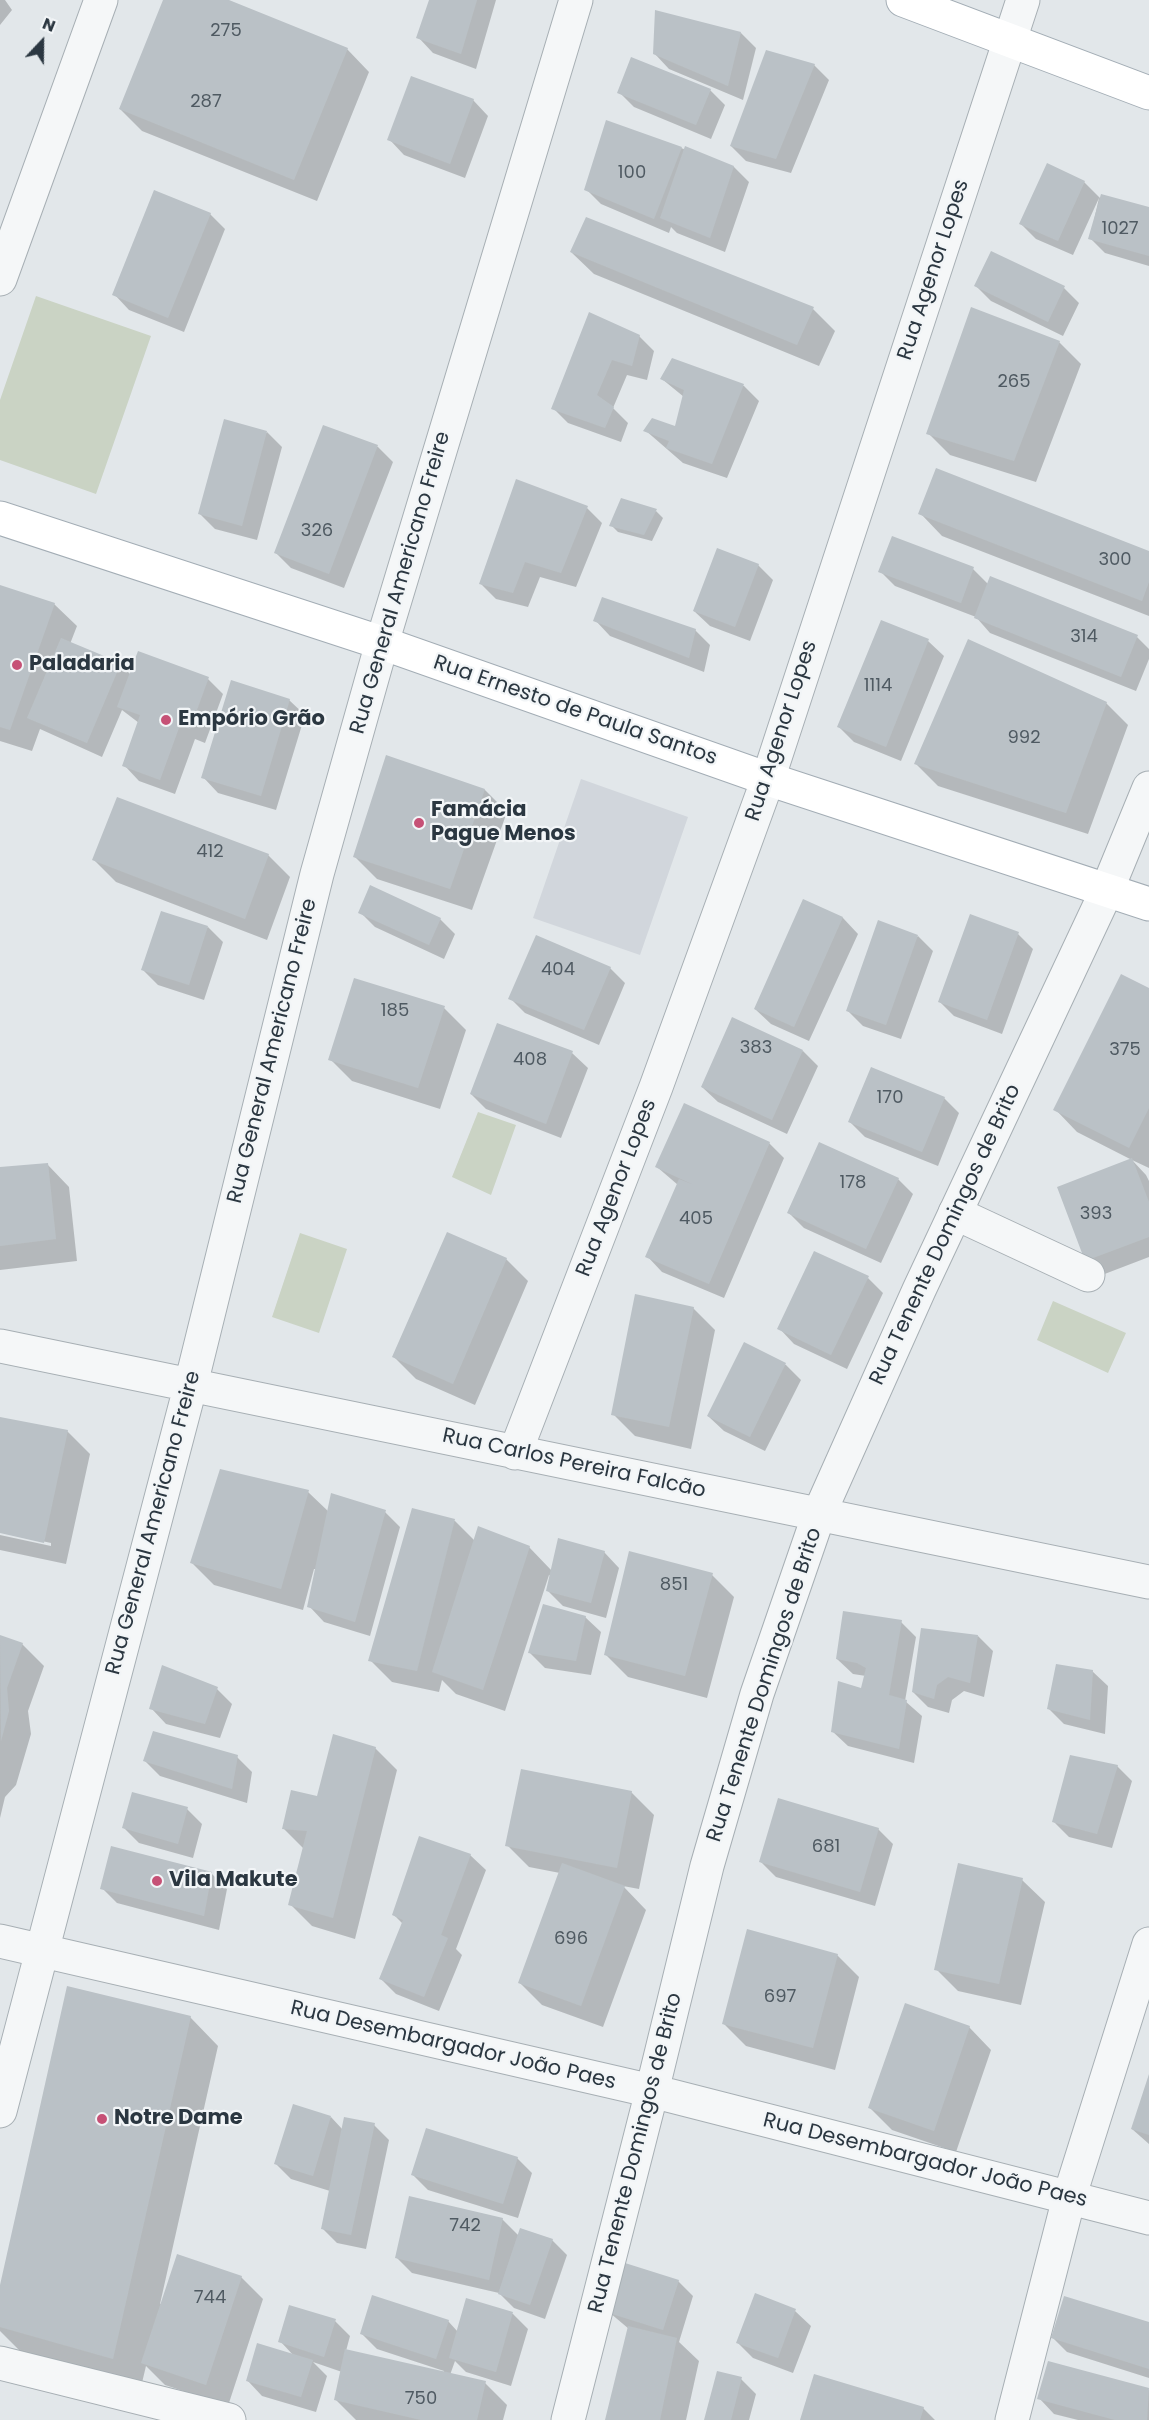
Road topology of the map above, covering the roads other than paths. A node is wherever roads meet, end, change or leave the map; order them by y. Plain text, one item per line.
1 (101, 0) edge
2 (576, 0) edge
3 (903, 0) edge
4 (1023, 0) edge
5 (1010, 40) junction
6 (1149, 93) edge
7 (0, 279) edge
8 (0, 518) edge
9 (382, 643) junction
10 (768, 778) junction
11 (1149, 788) edge
12 (1107, 890) junction
13 (1149, 904) edge
14 (955, 1213) junction
15 (1088, 1275) dead end
16 (0, 1346) edge
17 (191, 1384) junction
18 (515, 1453) junction
19 (819, 1514) junction
20 (1149, 1582) edge
21 (0, 1941) edge
22 (1149, 1944) edge
23 (42, 1952) junction
24 (652, 2091) junction
25 (0, 2111) edge
26 (1069, 2198) junction
27 (1149, 2218) edge
28 (0, 2363) edge
29 (229, 2420) edge
30 (568, 2420) edge
31 (1012, 2420) edge

1 - 7 street
2 - 9 street, Rua General Americano Freire
3 - 5 main road
4 - 5 street, Rua Agenor Lopes
5 - 6 main road
5 - 10 street, Rua Agenor Lopes
8 - 9 main road, Rua Ernesto de Paula Santos
9 - 10 main road, Rua Ernesto de Paula Santos
9 - 17 street, Rua General Americano Freire
10 - 12 main road, Rua Ernesto de Paula Santos
10 - 18 street, Rua Agenor Lopes
11 - 12 street, Rua Tenente Domingos de Brito
12 - 13 main road, Rua Ernesto de Paula Santos
12 - 14 street, Rua Tenente Domingos de Brito
14 - 15 street
14 - 19 street, Rua Tenente Domingos de Brito
16 - 17 street, Rua Carlos Pereira Falcão
17 - 18 street, Rua Carlos Pereira Falcão
17 - 23 street, Rua General Americano Freire
18 - 19 street, Rua Carlos Pereira Falcão
19 - 20 street, Rua Carlos Pereira Falcão
19 - 24 street, Rua Tenente Domingos de Brito
21 - 23 street, Rua Desembargador João Paes
22 - 26 street
23 - 24 street, Rua Desembargador João Paes
23 - 25 street, Rua General Americano Freire
24 - 26 street, Rua Desembargador João Paes
24 - 30 street, Rua Tenente Domingos de Brito
26 - 27 street, Rua Desembargador João Paes
26 - 31 street
28 - 29 street

